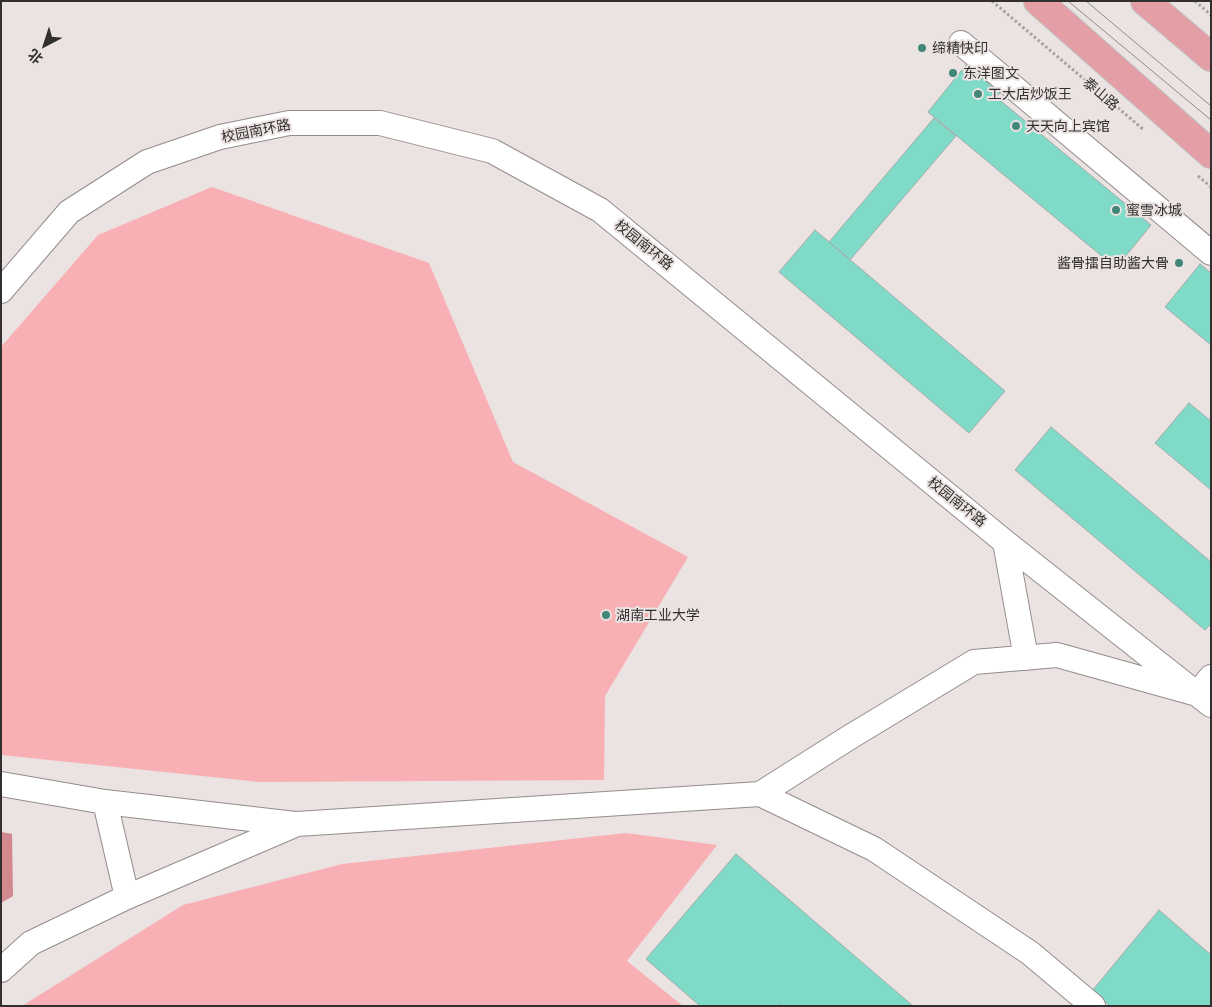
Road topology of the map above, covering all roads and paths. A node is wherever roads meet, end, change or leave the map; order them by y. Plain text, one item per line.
1 (992, 1) edge
2 (1038, 1) edge
3 (1145, 1) edge
4 (1195, 1) edge
5 (1211, 15) edge
6 (961, 43) dead end
7 (1211, 57) edge
8 (1150, 136) dead end
9 (1203, 164) edge
10 (1211, 187) edge
11 (1211, 252) edge
12 (1, 291) edge
13 (1005, 542) junction
14 (1026, 658) junction
15 (1206, 692) edge
16 (1, 784) edge
17 (760, 794) junction
18 (105, 802) junction
19 (296, 824) junction
20 (127, 897) junction
21 (1, 970) edge
22 (1092, 1006) edge

1 - 8 path, 泰山路
2 - 9 main road, 泰山路
3 - 7 main road
4 - 5 path
6 - 11 street
9 - 10 path
12 - 13 street, 校园南环路
13 - 14 street
13 - 15 street, 校园南环路
14 - 15 street
14 - 17 street
16 - 18 street
17 - 19 street
17 - 22 street
18 - 19 street
18 - 20 street
19 - 20 street
20 - 21 street

